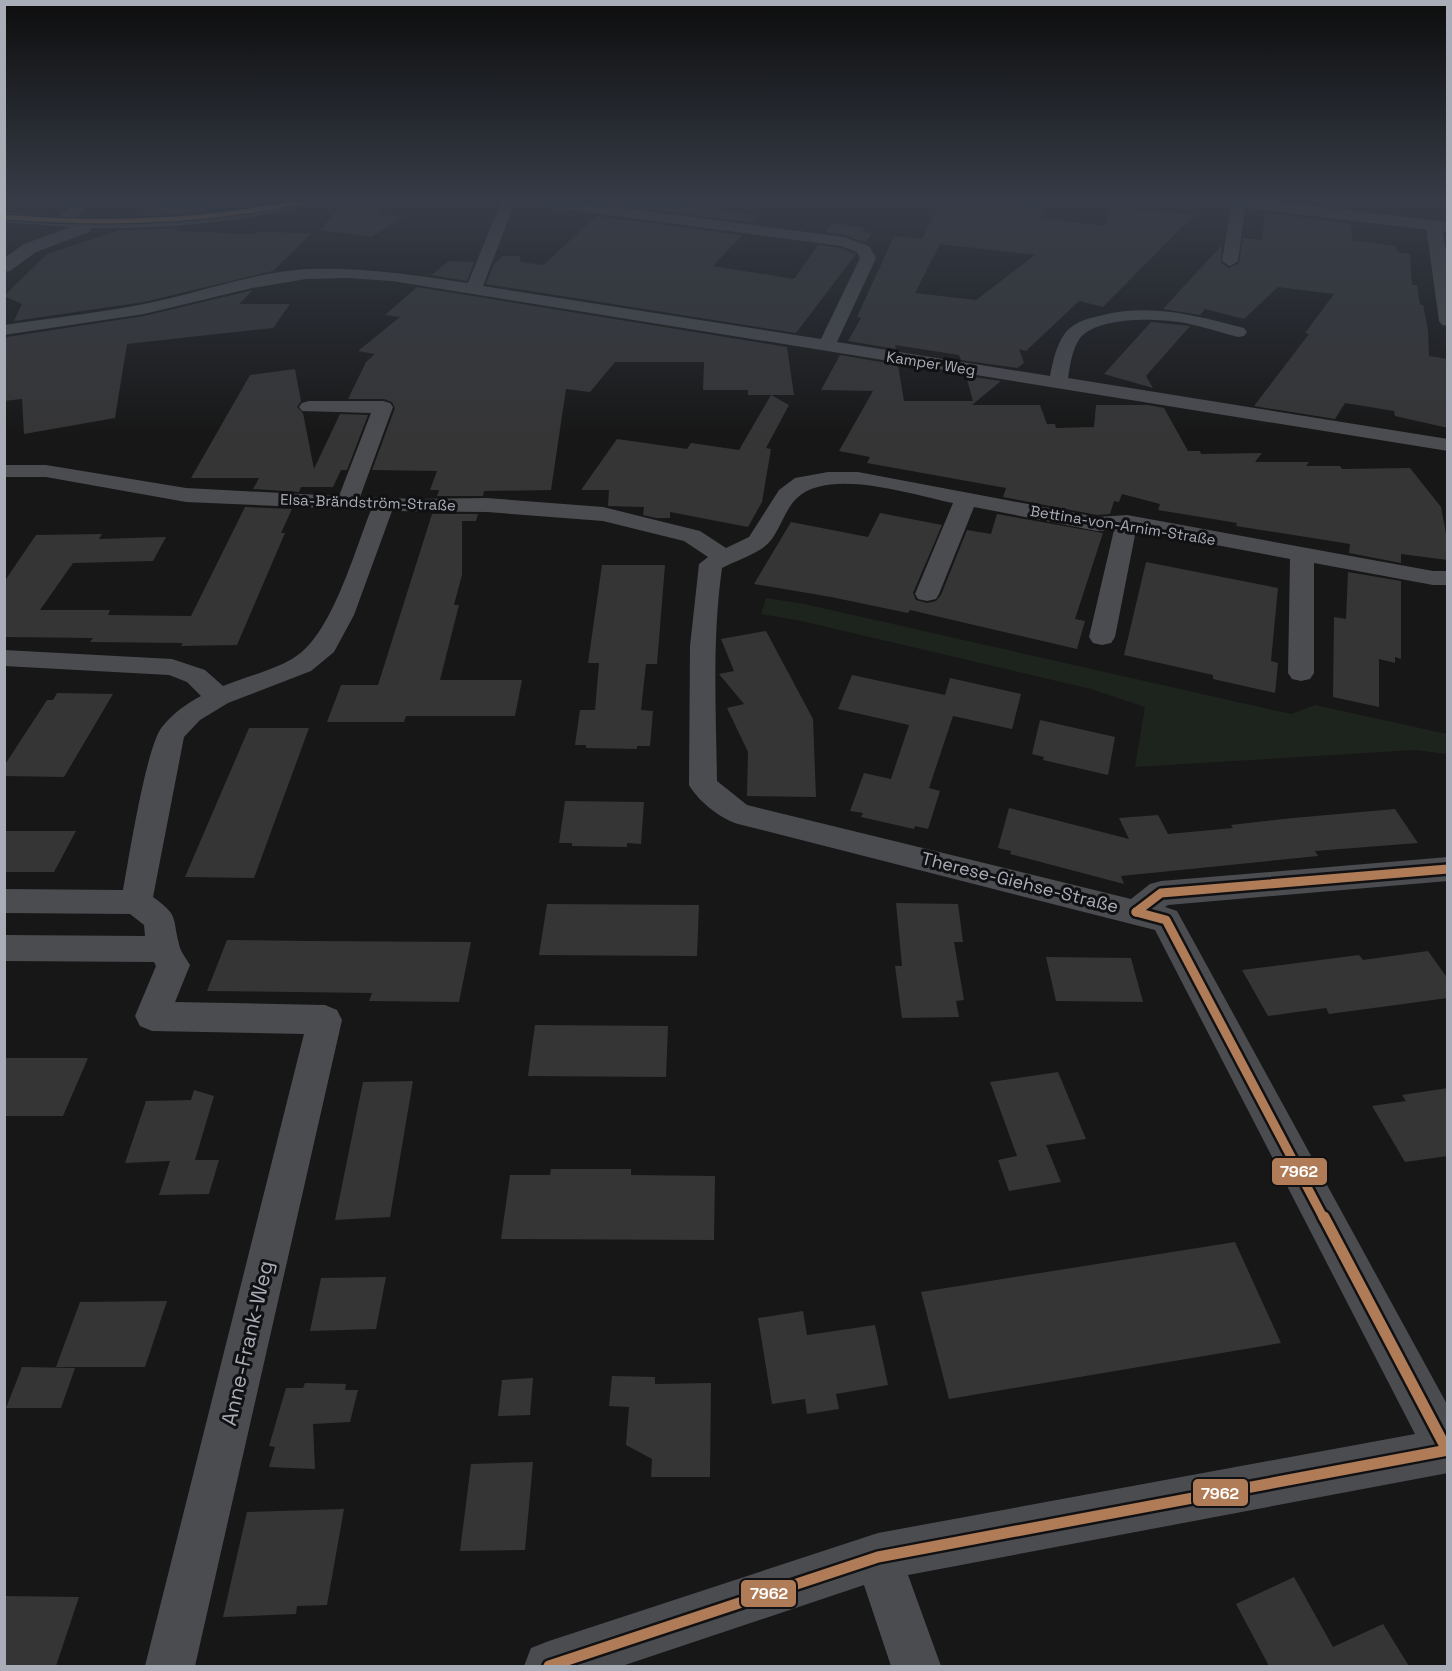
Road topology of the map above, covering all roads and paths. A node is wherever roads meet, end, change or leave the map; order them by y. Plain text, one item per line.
1 (274, 280) edge
2 (372, 280) edge
3 (410, 280) edge
4 (477, 280) edge
5 (858, 280) edge
6 (1445, 280) edge
7 (415, 281) junction
8 (474, 288) junction
9 (1448, 321) edge
10 (4, 330) edge
11 (1238, 332) dead end
12 (826, 347) junction
13 (1057, 384) junction
14 (309, 407) dead end
15 (1448, 445) edge
16 (4, 471) edge
17 (966, 498) junction
18 (347, 502) junction
19 (384, 504) junction
20 (1127, 522) junction
21 (1302, 554) junction
22 (724, 557) junction
23 (1448, 578) edge
24 (927, 594) dead end
25 (1102, 637) dead end
26 (4, 658) edge
27 (1301, 674) dead end
28 (219, 697) junction
29 (1448, 869) edge
30 (4, 901) edge
31 (136, 902) junction
32 (1136, 912) junction
33 (4, 948) edge
34 (163, 948) junction
35 (1447, 1450) edge
36 (878, 1557) junction
37 (170, 1666) edge
38 (549, 1666) edge
39 (916, 1666) edge

1 - 10 street, Kamper Weg
2 - 7 street, Kamper Weg
3 - 7 street, Kamper Weg
4 - 8 street
5 - 12 street
6 - 9 street
7 - 8 street, Kamper Weg
8 - 12 street, Kamper Weg
11 - 13 street
12 - 13 street, Kamper Weg
13 - 15 street, Kamper Weg
14 - 18 street
16 - 18 street, Elsa-Brändström-Straße
17 - 20 street, Bettina-von-Arnim-Straße
17 - 22 street, Bettina-von-Arnim-Straße
17 - 24 street
18 - 19 street, Elsa-Brändström-Straße
19 - 22 street, Elsa-Brändström-Straße
19 - 28 street
20 - 21 street, Bettina-von-Arnim-Straße
20 - 25 street
21 - 23 street, Bettina-von-Arnim-Straße
21 - 27 street
22 - 32 street, Therese-Giehse-Straße
26 - 28 street
28 - 31 street
29 - 32 street
30 - 31 street
31 - 34 street
32 - 35 street, Therese-Giehse-Straße
33 - 34 street
34 - 37 street, Anne-Frank-Weg
35 - 36 street
36 - 38 street
36 - 39 street

